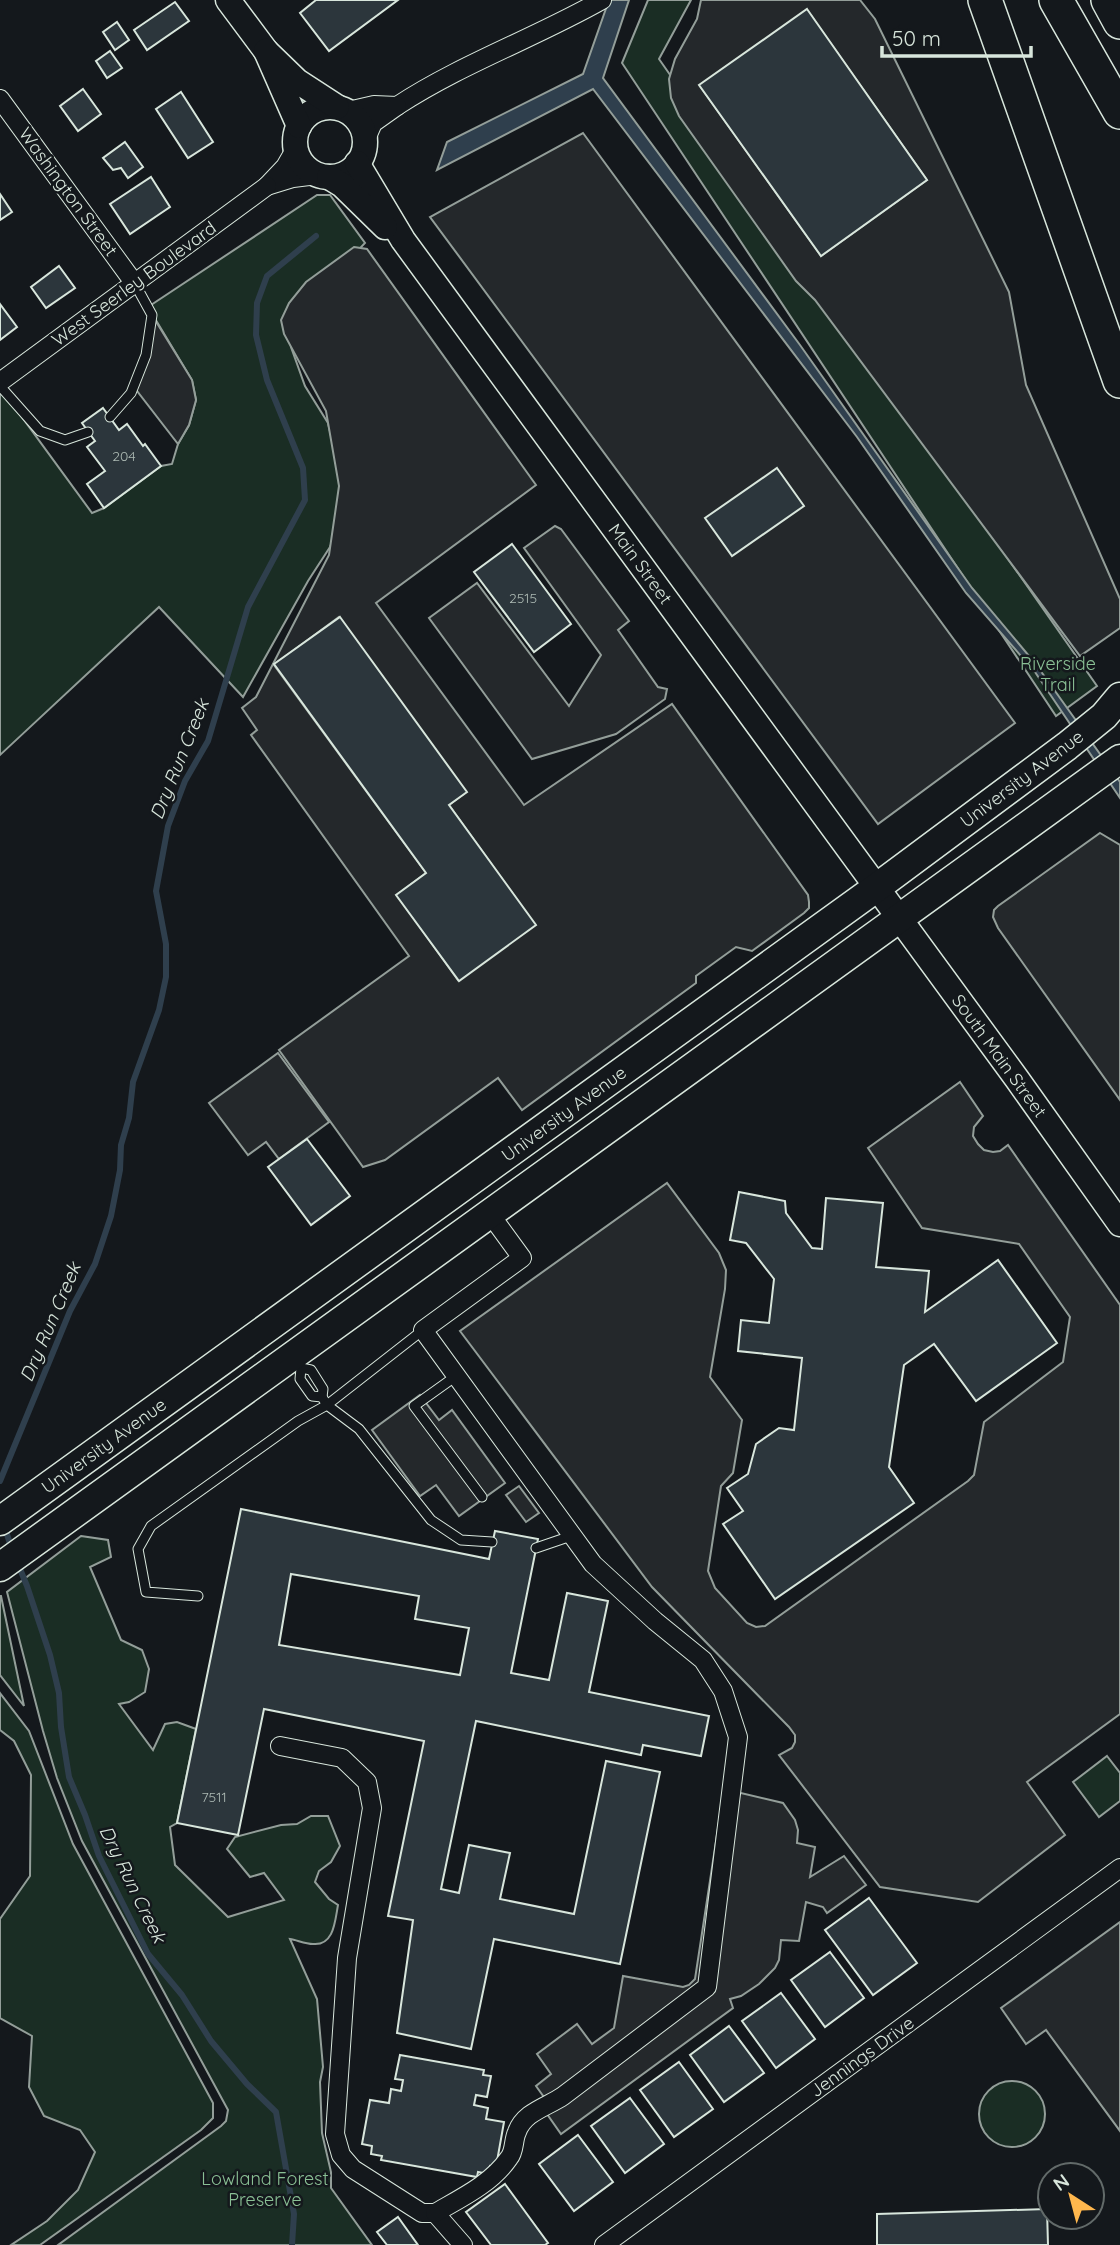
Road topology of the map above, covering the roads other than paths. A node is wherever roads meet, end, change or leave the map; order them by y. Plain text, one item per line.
1 (228, 0) edge
2 (601, 0) edge
3 (985, 0) edge
4 (1056, 0) edge
5 (1108, 0) edge
6 (1120, 22) edge
7 (266, 51) junction
8 (0, 99) edge
9 (397, 107) junction
10 (342, 109) junction
11 (1120, 112) edge
12 (297, 137) junction
13 (366, 139) junction
14 (357, 163) junction
15 (323, 176) junction
16 (267, 186) junction
17 (403, 240) junction
18 (135, 284) junction
19 (1102, 328) junction
20 (1120, 357) edge
21 (1, 381) edge
22 (1120, 381) edge
23 (110, 417) dead end
24 (88, 432) dead end
25 (1112, 706) edge
26 (1120, 759) edge
27 (876, 888) junction
28 (899, 919) junction
29 (490, 1214) junction
30 (1120, 1224) edge
31 (423, 1330) junction
32 (296, 1362) junction
33 (456, 1376) junction
34 (325, 1401) junction
35 (482, 1497) dead end
36 (0, 1521) edge
37 (571, 1536) junction
38 (492, 1542) dead end
39 (536, 1548) dead end
40 (0, 1567) edge
41 (198, 1596) dead end
42 (279, 1746) dead end
43 (1120, 1868) edge
44 (435, 2213) junction
45 (463, 2245) edge
46 (604, 2245) edge

1 - 7 main road
2 - 9 street
3 - 19 highway
4 - 11 highway
5 - 6 highway
7 - 10 main road
7 - 12 main road
8 - 18 street, Washington Street
9 - 10 street
9 - 13 street
10 - 12 main road
10 - 13 main road
12 - 15 main road
12 - 16 street, West Seerley Boulevard
13 - 14 main road
14 - 15 main road
14 - 17 main road, Main Street
15 - 16 street, West Seerley Boulevard
15 - 17 main road, Main Street
16 - 18 street, West Seerley Boulevard
17 - 27 main road, Main Street
18 - 21 street, West Seerley Boulevard
18 - 23 lane
19 - 20 highway
19 - 22 highway
21 - 24 lane
25 - 27 main road, University Avenue
26 - 28 main road
27 - 28 main road, South Main Street
27 - 36 main road, University Avenue
28 - 29 main road
28 - 30 main road, South Main Street
29 - 31 street
29 - 32 main road
31 - 33 street
31 - 34 lane
32 - 34 lane
32 - 40 main road
33 - 35 lane
33 - 37 street
34 - 38 lane
34 - 41 lane
37 - 39 lane
37 - 44 street
42 - 44 street
43 - 46 street, Jennings Drive
44 - 45 street

